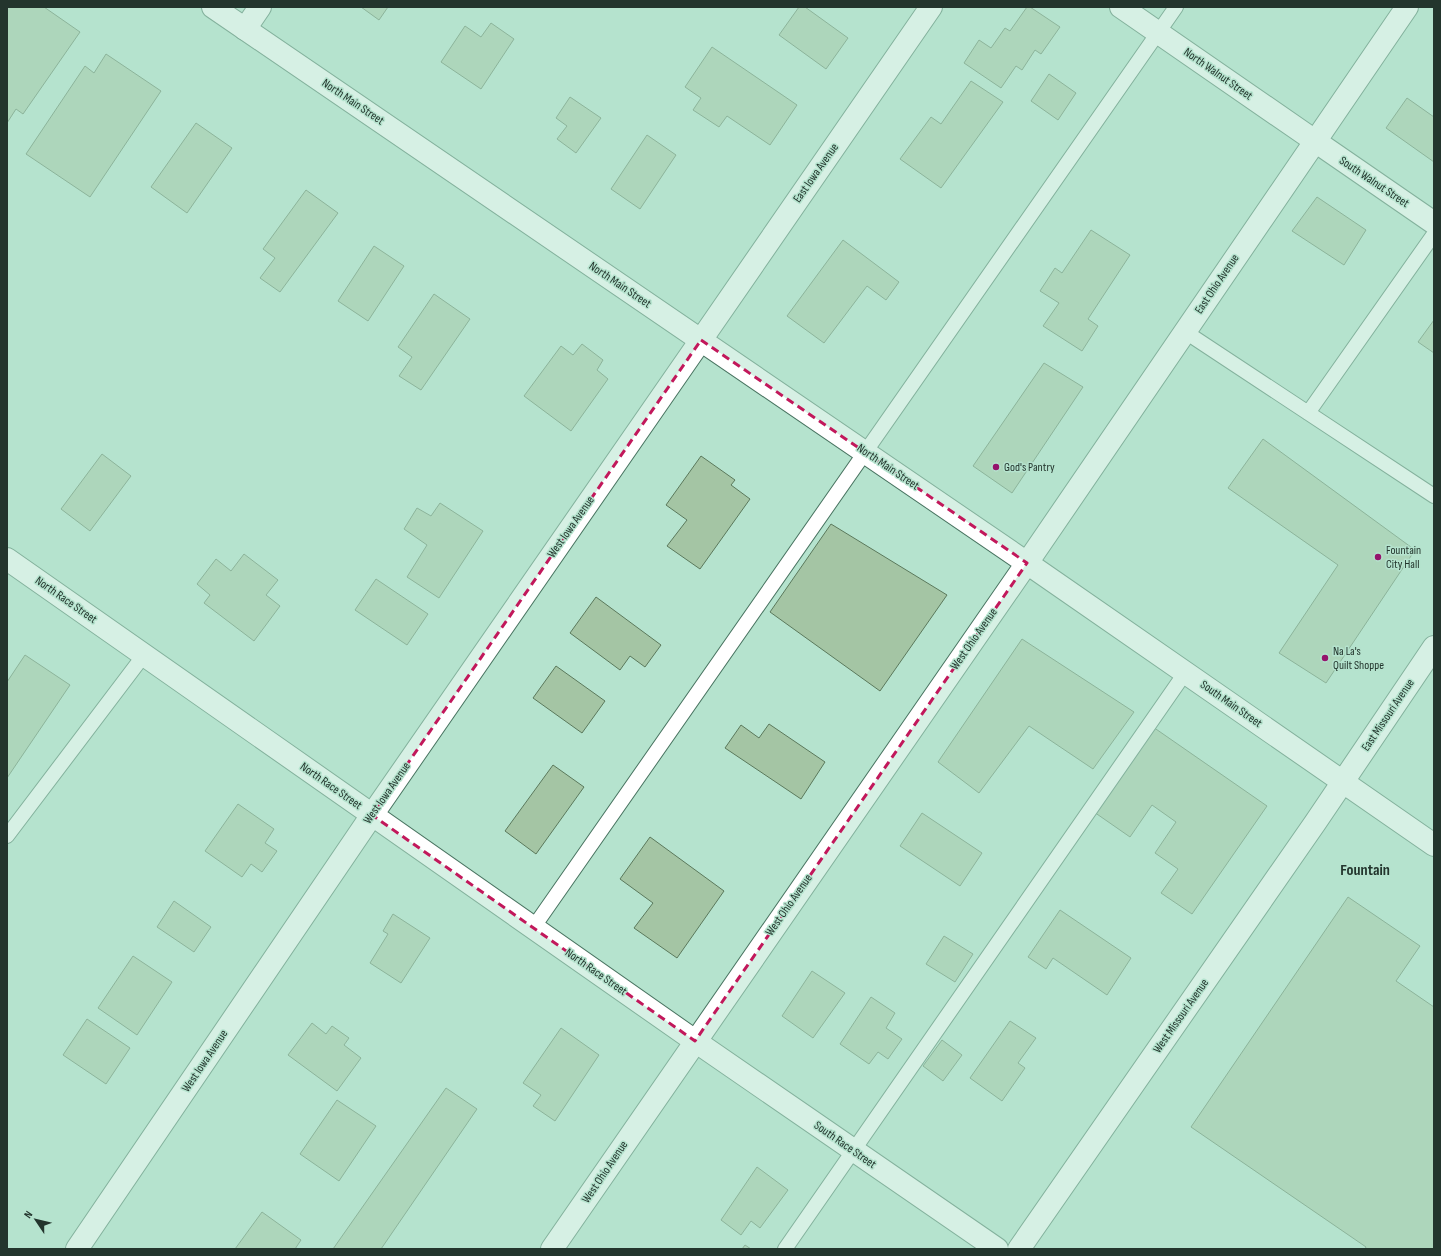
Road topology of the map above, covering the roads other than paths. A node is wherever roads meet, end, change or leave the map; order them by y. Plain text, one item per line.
1 (213, 7) edge
2 (260, 7) edge
3 (931, 7) edge
4 (1121, 7) edge
5 (1176, 7) edge
6 (1407, 7) edge
7 (245, 29) junction
8 (1159, 33) junction
9 (1314, 141) junction
10 (1434, 223) edge
11 (1434, 234) edge
12 (1184, 331) junction
13 (701, 340) junction
14 (1308, 413) junction
15 (866, 452) junction
16 (1434, 496) edge
17 (7, 559) edge
18 (1028, 563) junction
19 (1434, 647) edge
20 (144, 655) junction
21 (1185, 673) junction
22 (1342, 783) junction
23 (372, 815) junction
24 (7, 836) edge
25 (1434, 845) edge
26 (533, 928) junction
27 (695, 1041) junction
28 (852, 1150) junction
29 (76, 1249) edge
30 (552, 1249) edge
31 (785, 1249) edge
32 (997, 1249) edge
33 (1019, 1249) edge

1 - 7 street, North Main Street
2 - 7 street
3 - 13 street, East Iowa Avenue
4 - 8 street, North Walnut Street
5 - 8 lane
6 - 9 street, East Ohio Avenue
7 - 13 street, North Main Street
8 - 9 street, North Walnut Street
8 - 15 lane
9 - 10 street, South Walnut Street
9 - 12 street, East Ohio Avenue
11 - 14 lane
12 - 14 lane
12 - 18 street, East Ohio Avenue
13 - 15 street, North Main Street
13 - 23 street, West Iowa Avenue
14 - 16 lane
15 - 18 street, North Main Street
15 - 26 lane
17 - 20 street, North Race Street
18 - 21 street, South Main Street
18 - 27 street, West Ohio Avenue
19 - 22 street, East Missouri Avenue
20 - 23 street, North Race Street
20 - 24 lane
21 - 22 street, South Main Street
21 - 28 lane
22 - 25 street, South Main Street
22 - 33 street, West Missouri Avenue
23 - 26 street, North Race Street
23 - 29 street, West Iowa Avenue
26 - 27 street, North Race Street
27 - 28 street, South Race Street
27 - 30 street, West Ohio Avenue
28 - 31 lane
28 - 32 street, South Race Street

